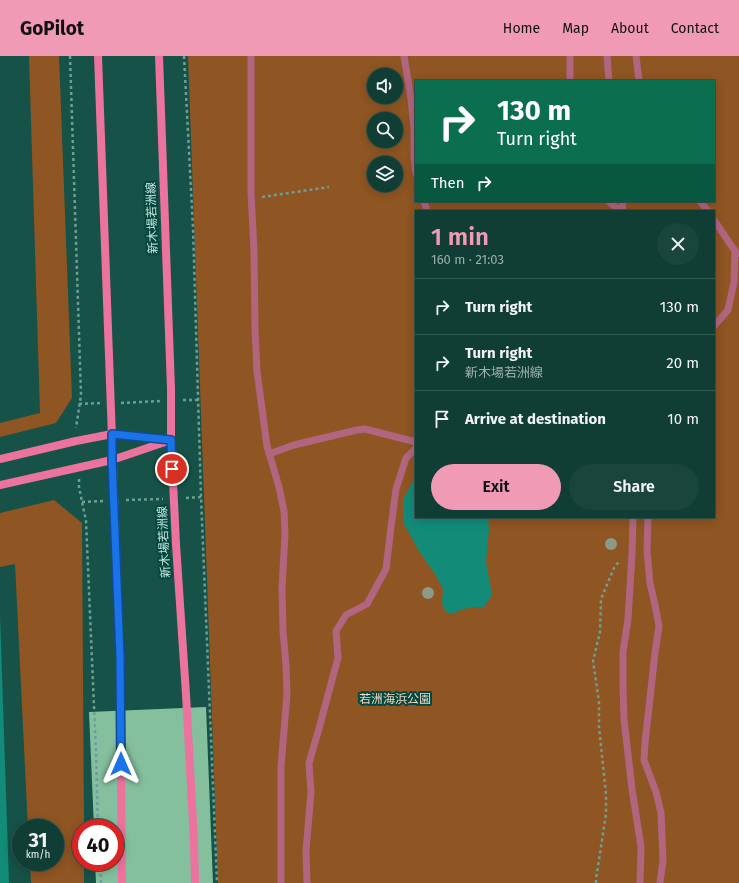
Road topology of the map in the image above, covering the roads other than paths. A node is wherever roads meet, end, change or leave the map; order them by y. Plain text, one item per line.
1 (98, 56) edge
2 (159, 56) edge
3 (251, 56) edge
4 (404, 56) edge
5 (570, 56) edge
6 (607, 56) edge
7 (636, 56) edge
8 (570, 80) edge
9 (609, 80) edge
10 (639, 80) edge
11 (415, 164) edge
12 (609, 202) edge
13 (701, 202) edge
14 (618, 210) edge
15 (707, 210) edge
16 (715, 221) edge
17 (735, 250) junction
18 (739, 257) edge
19 (715, 325) edge
20 (112, 434) junction
21 (171, 440) junction
22 (415, 442) edge
23 (415, 449) edge
24 (269, 454) junction
25 (0, 459) edge
26 (112, 460) junction
27 (0, 485) edge
28 (633, 518) edge
29 (648, 518) edge
30 (122, 883) edge
31 (195, 883) edge
32 (281, 883) edge
33 (307, 883) edge
34 (640, 883) edge
35 (660, 883) edge

1 - 20 street
2 - 21 street, 新木場若洲線
3 - 24 lane
4 - 11 lane
5 - 8 lane
6 - 9 lane
7 - 10 lane
12 - 14 lane
13 - 15 lane
16 - 17 lane
17 - 18 lane
17 - 19 lane
20 - 21 street
20 - 25 street
20 - 26 street
21 - 26 street
21 - 31 street, 新木場若洲線
22 - 24 lane
23 - 33 lane
24 - 32 lane
26 - 27 street
26 - 30 street
28 - 34 lane
29 - 35 lane

